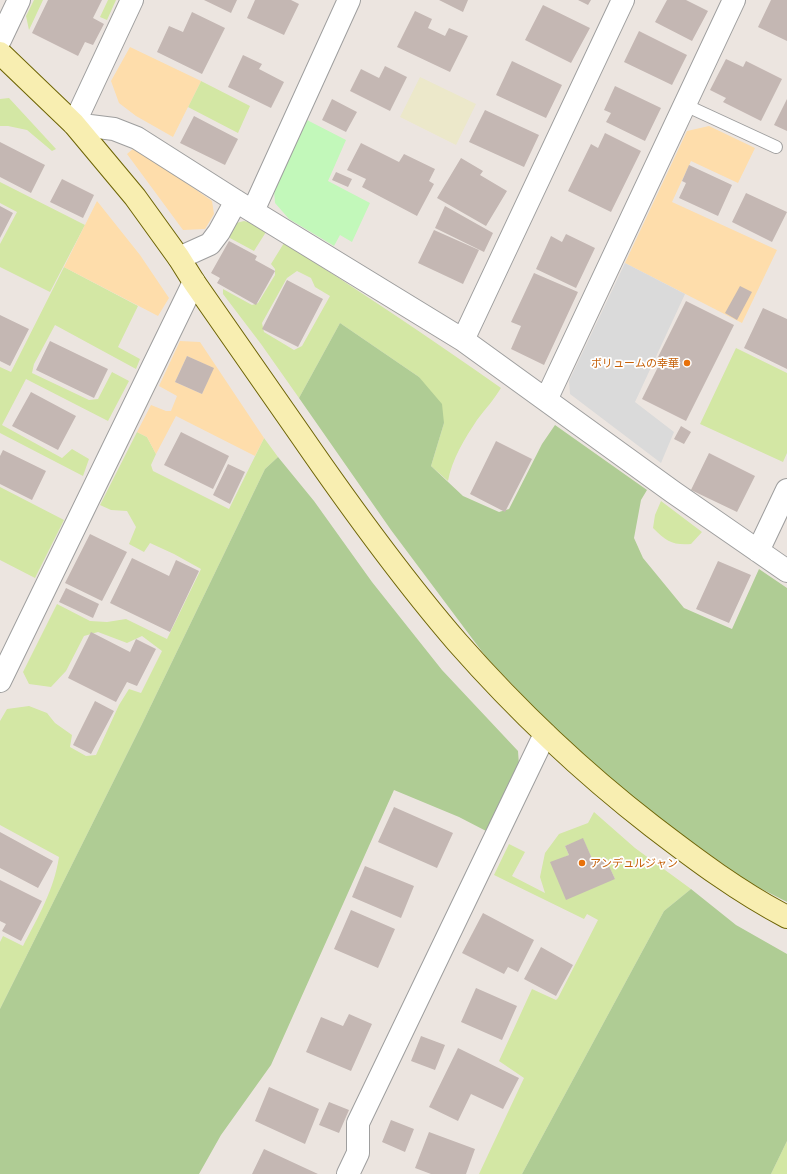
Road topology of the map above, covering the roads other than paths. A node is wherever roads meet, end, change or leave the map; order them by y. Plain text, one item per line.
1 (19, 0) edge
2 (132, 0) edge
3 (349, 0) edge
4 (623, 0) edge
5 (734, 0) edge
6 (0, 40) edge
7 (0, 53) edge
8 (685, 105) junction
9 (74, 124) junction
10 (776, 147) dead end
11 (245, 206) junction
12 (179, 258) junction
13 (194, 282) junction
14 (463, 340) junction
15 (546, 400) junction
16 (787, 490) edge
17 (758, 551) junction
18 (787, 571) edge
19 (0, 681) edge
20 (545, 734) junction
21 (787, 917) edge
22 (348, 1174) edge

1 - 6 street
2 - 9 street
3 - 11 street
4 - 14 street
5 - 8 street
7 - 9 street
8 - 10 lane
8 - 15 street
9 - 11 street
9 - 12 street
11 - 12 street
11 - 14 street
12 - 13 street
13 - 19 street
13 - 20 street
14 - 15 street
15 - 17 street
16 - 17 street
17 - 18 street
20 - 21 street
20 - 22 street

